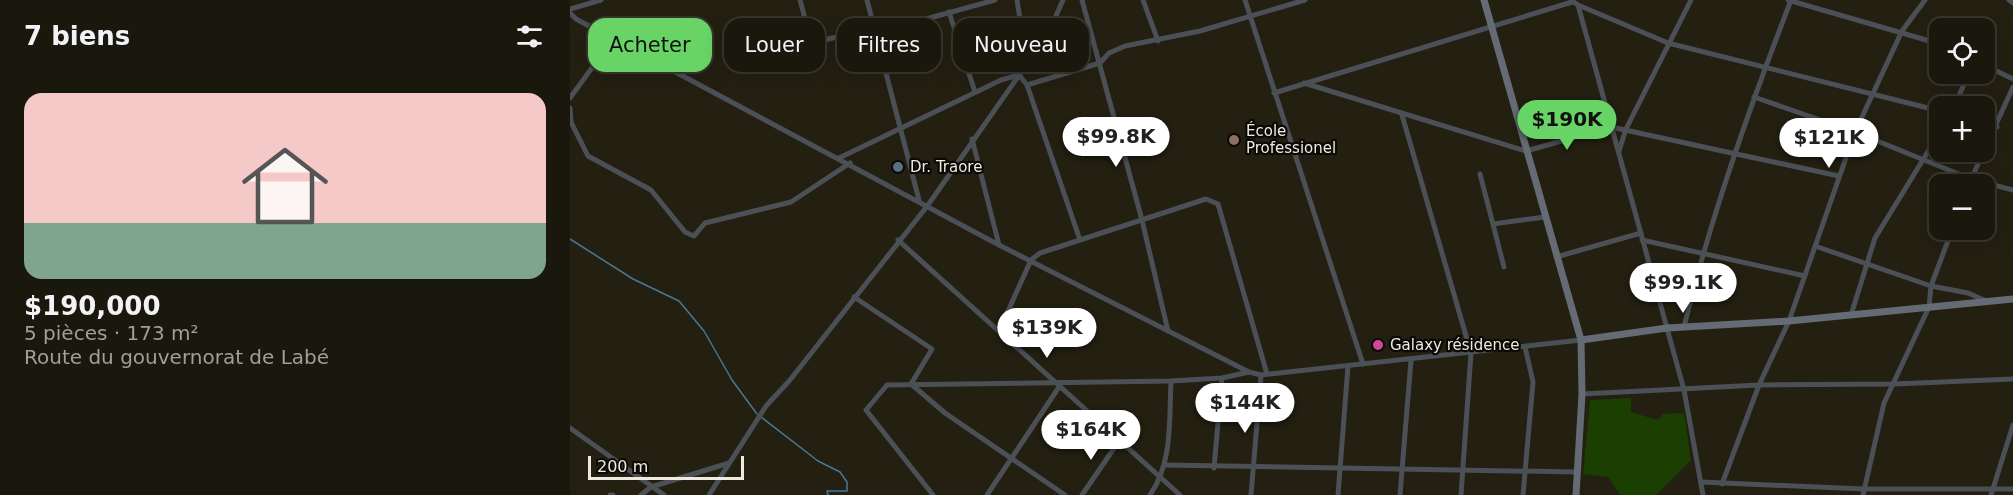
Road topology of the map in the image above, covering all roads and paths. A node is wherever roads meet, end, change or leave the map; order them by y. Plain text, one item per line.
1 (601, 0) edge
2 (800, 0) edge
3 (867, 0) edge
4 (995, 0) edge
5 (1017, 0) edge
6 (1063, 0) edge
7 (1082, 0) edge
8 (1143, 0) edge
9 (1245, 0) edge
10 (1305, 0) edge
11 (1484, 0) edge
12 (1691, 0) edge
13 (1789, 0) edge
14 (1925, 0) edge
15 (2009, 0) edge
16 (1572, 1) edge
17 (2013, 3) edge
18 (1578, 5) junction
19 (570, 11) edge
20 (949, 12) junction
21 (1250, 15) junction
22 (805, 18) edge
23 (871, 18) edge
24 (924, 18) edge
25 (1020, 18) edge
26 (1055, 18) edge
27 (588, 25) edge
28 (1491, 26) junction
29 (1902, 31) junction
30 (1929, 40) edge
31 (1158, 41) junction
32 (1668, 43) junction
33 (1100, 63) junction
34 (1765, 68) junction
35 (1995, 71) edge
36 (589, 72) edge
37 (676, 72) edge
38 (885, 72) edge
39 (1021, 72) edge
40 (1019, 75) junction
41 (2013, 79) edge
42 (1305, 83) junction
43 (1027, 85) junction
44 (2013, 87) edge
45 (975, 92) junction
46 (1274, 93) junction
47 (1871, 94) junction
48 (1755, 97) junction
49 (570, 98) edge
50 (570, 108) edge
51 (1929, 108) edge
52 (1402, 115) junction
53 (1997, 126) joint
54 (900, 127) junction
55 (1611, 127) junction
56 (1626, 129) junction
57 (1854, 132) junction
58 (972, 140) junction
59 (1929, 150) edge
60 (1526, 151) junction
61 (1618, 153) junction
62 (1736, 153) junction
63 (839, 158) junction
64 (1923, 160) junction
65 (850, 164) junction
66 (1480, 174) dead end
67 (1953, 174) edge
68 (1974, 174) edge
69 (1839, 176) junction
70 (1995, 187) edge
71 (2013, 190) edge
72 (919, 200) junction
73 (928, 205) junction
74 (1545, 218) junction
75 (1142, 220) junction
76 (1492, 224) junction
77 (1641, 233) junction
78 (898, 240) junction
79 (1080, 240) junction
80 (1642, 240) junction
81 (1949, 240) edge
82 (999, 245) junction
83 (1815, 246) junction
84 (1702, 253) junction
85 (1556, 257) junction
86 (1031, 260) junction
87 (1865, 263) junction
88 (1504, 267) dead end
89 (1805, 276) junction
90 (1931, 286) junction
91 (854, 297) junction
92 (2013, 299) edge
93 (1989, 302) junction
94 (1929, 308) junction
95 (1851, 315) junction
96 (1790, 321) junction
97 (1684, 327) junction
98 (1667, 328) junction
99 (999, 331) junction
100 (1167, 331) junction
101 (1581, 340) junction
102 (1525, 347) junction
103 (1471, 353) junction
104 (1412, 360) junction
105 (1364, 364) junction
106 (1348, 366) junction
107 (1249, 372) junction
108 (1264, 374) junction
109 (1222, 378) junction
110 (2013, 379) edge
111 (1171, 381) junction
112 (911, 384) junction
113 (1894, 384) junction
114 (1058, 385) junction
115 (1759, 385) junction
116 (1684, 390) junction
117 (1582, 394) junction
118 (2013, 425) edge
119 (570, 428) edge
120 (1119, 441) junction
121 (1010, 458) junction
122 (729, 463) junction
123 (1165, 465) junction
124 (1214, 468) junction
125 (1254, 469) junction
126 (1341, 469) junction
127 (1402, 470) junction
128 (1463, 471) junction
129 (1526, 471) junction
130 (1577, 472) junction
131 (1161, 479) junction
132 (1701, 482) junction
133 (1722, 484) junction
134 (651, 487) junction
135 (2013, 489) edge
136 (1864, 492) edge
137 (1991, 492) edge
138 (641, 495) edge
139 (664, 495) edge
140 (709, 495) edge
141 (933, 495) edge
142 (987, 495) edge
143 (1065, 495) edge
144 (1082, 495) edge
145 (1150, 495) edge
146 (1180, 495) edge
147 (1251, 495) edge
148 (1338, 495) edge
149 (1400, 495) edge
150 (1461, 495) edge
151 (1523, 495) edge
152 (1576, 495) edge
153 (1703, 495) edge

1 - 19 street
2 - 22 street
3 - 23 street
4 - 20 street
5 - 25 street
6 - 26 street
7 - 33 street
8 - 31 street
9 - 21 street
10 - 21 street
11 - 28 street
12 - 32 street
13 - 29 street
13 - 34 street
14 - 29 street
15 - 17 street
16 - 18 street
16 - 28 street
18 - 32 street
18 - 55 street
19 - 27 street
20 - 24 street
20 - 45 street
21 - 31 street
21 - 46 street
28 - 42 street
28 - 60 street
29 - 30 street
29 - 47 street
31 - 33 street
32 - 34 street
32 - 56 street
33 - 43 street
33 - 75 street
34 - 47 street
34 - 48 street
35 - 41 street
36 - 49 street
37 - 63 street
38 - 54 street
39 - 40 street
40 - 43 street
40 - 45 street
40 - 58 street
42 - 46 street
42 - 52 street
43 - 79 street
44 - 53 street
45 - 54 street
46 - 105 street
47 - 51 street
47 - 57 street
48 - 57 street
48 - 62 street
50 - 65 street
52 - 60 street
52 - 103 street
53 - 68 street
54 - 63 street
54 - 72 street
55 - 56 street
55 - 60 street
55 - 61 street
56 - 61 street
56 - 62 street
57 - 64 street
57 - 69 street
58 - 73 street
58 - 82 street
59 - 64 street
60 - 74 street
61 - 77 street
62 - 69 street
62 - 84 street
63 - 65 street
64 - 67 street
64 - 87 street
65 - 72 street
66 - 76 street
69 - 83 street
70 - 71 street
72 - 73 street
73 - 78 street
73 - 82 street
74 - 76 street
74 - 85 street
75 - 79 street
75 - 100 street
75 - 108 street
76 - 88 street
77 - 80 street
77 - 85 street
78 - 91 street
78 - 99 street
79 - 86 street
80 - 84 street
80 - 98 street
81 - 90 street
82 - 86 street
83 - 87 street
83 - 89 street
84 - 89 street
84 - 97 street
85 - 101 street
86 - 99 street
86 - 100 street
87 - 90 street
87 - 95 street
89 - 96 street
90 - 93 street
90 - 94 street
91 - 112 street
91 - 122 street
92 - 93 street
93 - 94 street
94 - 95 street
94 - 113 street
95 - 96 street
96 - 97 street
96 - 115 street
97 - 98 street
98 - 101 street
98 - 116 street
99 - 114 street
100 - 107 street
101 - 102 street
101 - 117 street
102 - 103 street
102 - 129 street
103 - 104 street
103 - 128 street
104 - 105 street
104 - 127 street
105 - 106 street
106 - 108 street
106 - 126 street
107 - 108 street
107 - 109 street
108 - 125 street
109 - 111 street
109 - 124 street
110 - 113 street
111 - 114 street
111 - 123 street
112 - 114 street
112 - 121 street
112 - 141 street
113 - 115 street
113 - 136 street
114 - 120 street
114 - 121 street
115 - 116 street
115 - 133 street
116 - 117 street
116 - 132 street
117 - 130 street
118 - 137 street
119 - 134 street
120 - 131 street
120 - 144 street
121 - 142 street
121 - 143 street
122 - 134 street
122 - 140 street
123 - 124 street
123 - 131 street
124 - 125 street
125 - 126 street
125 - 147 street
126 - 127 street
126 - 148 street
127 - 128 street
127 - 149 street
128 - 129 street
128 - 150 street
129 - 130 street
129 - 151 street
130 - 152 street
131 - 145 street
131 - 146 street
132 - 133 street
132 - 153 street
133 - 136 street
134 - 138 street
134 - 139 street
135 - 137 street
136 - 137 street

